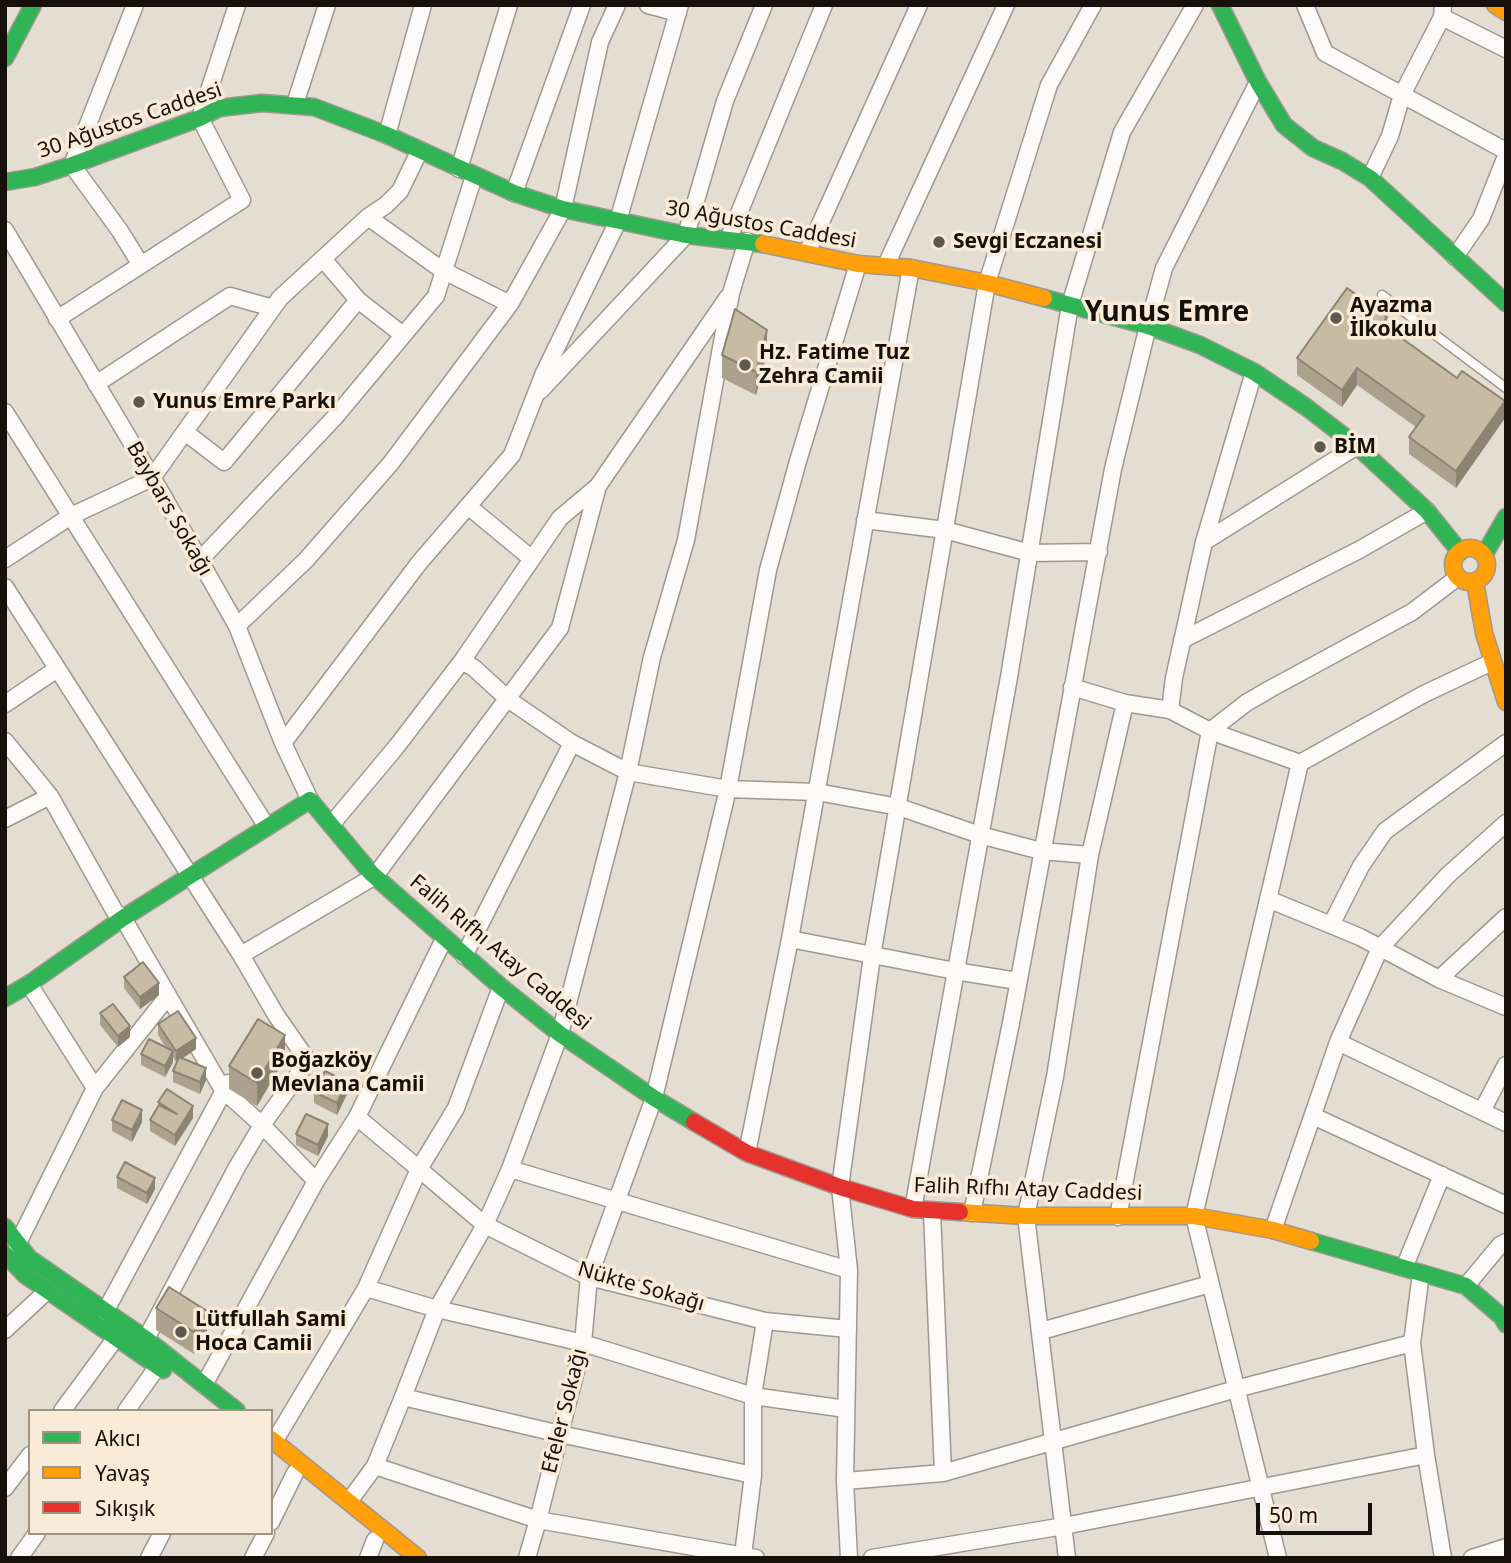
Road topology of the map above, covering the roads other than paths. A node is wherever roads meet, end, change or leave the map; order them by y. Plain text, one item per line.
1 (33, 5) edge
2 (135, 5) edge
3 (237, 5) edge
4 (327, 5) edge
5 (423, 5) edge
6 (509, 5) edge
7 (582, 5) edge
8 (617, 5) edge
9 (648, 5) edge
10 (764, 5) edge
11 (824, 5) edge
12 (919, 5) edge
13 (1093, 5) edge
14 (1195, 5) edge
15 (1220, 5) edge
16 (1305, 5) edge
17 (1495, 5) edge
18 (1001, 7) edge
19 (679, 9) edge
20 (1442, 11) edge
21 (1506, 12) edge
22 (1506, 49) edge
23 (5, 58) edge
24 (1258, 82) junction
25 (1402, 95) junction
26 (295, 104) junction
27 (200, 118) junction
28 (387, 135) junction
29 (420, 150) junction
30 (1506, 153) edge
31 (72, 165) junction
32 (458, 169) junction
33 (474, 176) junction
34 (1370, 178) junction
35 (5, 182) edge
36 (514, 193) junction
37 (563, 209) junction
38 (368, 217) junction
39 (618, 221) junction
40 (5, 230) edge
41 (686, 235) junction
42 (727, 240) junction
43 (747, 241) junction
44 (807, 253) junction
45 (1455, 257) junction
46 (323, 259) junction
47 (858, 264) junction
48 (141, 265) junction
49 (887, 265) junction
50 (911, 268) junction
51 (442, 270) junction
52 (987, 283) junction
53 (731, 293) junction
54 (1382, 295) dead end
55 (358, 300) junction
56 (1506, 303) edge
57 (510, 304) junction
58 (1070, 305) junction
59 (273, 309) junction
60 (57, 319) junction
61 (1147, 326) junction
62 (403, 335) junction
63 (1254, 372) junction
64 (96, 384) junction
65 (1506, 388) edge
66 (537, 394) junction
67 (5, 412) edge
68 (185, 432) junction
69 (1357, 446) junction
70 (152, 478) junction
71 (598, 486) junction
72 (468, 506) junction
73 (1427, 511) junction
74 (71, 516) junction
75 (865, 520) junction
76 (1503, 528) edge
77 (945, 530) junction
78 (1204, 542) junction
79 (1099, 552) junction
80 (1460, 552) junction
81 (1030, 553) junction
82 (1484, 555) junction
83 (5, 559) edge
84 (532, 559) junction
85 (200, 561) junction
86 (1458, 577) junction
87 (1475, 582) junction
88 (5, 587) edge
89 (237, 626) junction
90 (1182, 640) junction
91 (462, 661) junction
92 (1492, 662) junction
93 (57, 669) junction
94 (1072, 687) junction
95 (1504, 692) edge
96 (509, 700) junction
97 (5, 704) edge
98 (1125, 704) junction
99 (1170, 710) junction
100 (1210, 731) junction
101 (5, 741) edge
102 (283, 743) junction
103 (572, 743) junction
104 (1506, 743) edge
105 (1300, 762) junction
106 (628, 772) junction
107 (728, 789) junction
108 (817, 792) junction
109 (50, 796) junction
110 (310, 800) junction
111 (899, 807) junction
112 (5, 819) edge
113 (1506, 823) edge
114 (331, 825) junction
115 (267, 827) junction
116 (980, 835) junction
117 (1041, 851) junction
118 (1090, 855) junction
119 (375, 876) junction
120 (190, 877) junction
121 (1268, 899) junction
122 (1506, 917) edge
123 (123, 918) junction
124 (1331, 925) junction
125 (444, 939) junction
126 (790, 939) junction
127 (1380, 948) junction
128 (242, 955) junction
129 (464, 956) junction
130 (873, 956) junction
131 (955, 971) junction
132 (1439, 979) junction
133 (1018, 981) junction
134 (30, 984) junction
135 (501, 987) junction
136 (168, 996) junction
137 (5, 998) edge
138 (1506, 1007) edge
139 (560, 1034) junction
140 (1338, 1042) junction
141 (1506, 1065) edge
142 (238, 1069) edge
143 (95, 1088) junction
144 (223, 1090) junction
145 (654, 1098) junction
146 (1482, 1111) junction
147 (1313, 1116) junction
148 (356, 1117) junction
149 (1506, 1123) edge
150 (262, 1125) junction
151 (747, 1153) junction
152 (510, 1169) junction
153 (419, 1170) junction
154 (1441, 1175) junction
155 (316, 1181) junction
156 (840, 1187) junction
157 (617, 1201) junction
158 (1506, 1205) edge
159 (913, 1209) junction
160 (932, 1212) junction
161 (972, 1213) junction
162 (1026, 1216) junction
163 (1194, 1216) junction
164 (1118, 1217) junction
165 (485, 1225) junction
166 (5, 1227) edge
167 (1273, 1230) junction
168 (1506, 1242) edge
169 (11, 1250) edge
170 (1404, 1268) junction
171 (849, 1270) junction
172 (1421, 1273) junction
173 (589, 1277) junction
174 (1210, 1284) junction
175 (1466, 1286) junction
176 (366, 1288) junction
177 (47, 1291) junction
178 (437, 1309) junction
179 (105, 1312) junction
180 (765, 1321) junction
181 (1506, 1324) edge
182 (848, 1329) junction
183 (5, 1330) edge
184 (1041, 1331) junction
185 (115, 1339) junction
186 (146, 1339) junction
187 (583, 1343) junction
188 (1412, 1343) junction
189 (158, 1366) junction
190 (204, 1385) junction
191 (1236, 1389) junction
192 (403, 1396) junction
193 (753, 1396) junction
194 (63, 1409) edge
195 (127, 1409) edge
196 (219, 1409) edge
197 (234, 1409) edge
198 (846, 1409) junction
199 (560, 1434) junction
200 (273, 1442) edge
201 (1054, 1442) junction
202 (273, 1445) edge
203 (273, 1445) edge
204 (1426, 1455) junction
205 (28, 1458) edge
206 (375, 1466) junction
207 (295, 1473) junction
208 (943, 1473) junction
209 (753, 1475) junction
210 (845, 1481) junction
211 (5, 1488) edge
212 (1261, 1488) junction
213 (350, 1500) junction
214 (273, 1518) edge
215 (538, 1520) junction
216 (1064, 1526) junction
217 (36, 1535) edge
218 (161, 1535) edge
219 (265, 1535) edge
220 (376, 1540) junction
221 (1506, 1547) edge
222 (749, 1556) edge
223 (19, 1558) edge
224 (149, 1558) edge
225 (253, 1558) edge
226 (368, 1558) edge
227 (394, 1558) edge
228 (418, 1558) edge
229 (527, 1558) edge
230 (849, 1558) edge
231 (872, 1558) edge
232 (1067, 1558) edge
233 (1278, 1558) edge
234 (1443, 1558) edge
235 (1472, 1558) edge

1 - 23 main road
2 - 31 street
3 - 27 street
4 - 26 street
5 - 28 street
6 - 32 street
7 - 36 street
8 - 37 street
9 - 19 street
10 - 41 street
11 - 42 street
12 - 44 street
13 - 52 street
14 - 58 street
15 - 24 main road
16 - 25 street
17 - 21 main road
18 - 49 street
19 - 39 street
20 - 22 street
20 - 25 street
24 - 34 main road
24 - 61 street
25 - 30 street
25 - 34 street
26 - 27 main road, 30 Ağustos Caddesi
26 - 28 main road, 30 Ağustos Caddesi
27 - 31 main road, 30 Ağustos Caddesi
27 - 48 street
28 - 29 main road, 30 Ağustos Caddesi
29 - 32 main road, 30 Ağustos Caddesi
29 - 38 street
30 - 45 street
31 - 35 main road, 30 Ağustos Caddesi
31 - 48 street
32 - 33 main road, 30 Ağustos Caddesi
33 - 36 main road, 30 Ağustos Caddesi
33 - 51 street
34 - 45 main road
36 - 37 main road, 30 Ağustos Caddesi
37 - 39 main road, 30 Ağustos Caddesi
37 - 57 street
38 - 46 street
38 - 51 street
39 - 41 main road, 30 Ağustos Caddesi
39 - 66 street
40 - 60 street, Baybars Sokağı
41 - 42 main road, 30 Ağustos Caddesi
41 - 66 street
42 - 43 main road, 30 Ağustos Caddesi
43 - 44 main road, 30 Ağustos Caddesi
43 - 53 street
44 - 47 main road, 30 Ağustos Caddesi
45 - 56 main road
46 - 55 street
46 - 59 street
47 - 49 main road, 30 Ağustos Caddesi
47 - 107 street, Efeler Sokağı
48 - 60 street
49 - 50 main road, 30 Ağustos Caddesi
50 - 52 main road, 30 Ağustos Caddesi
50 - 75 street
51 - 57 street
51 - 62 street
52 - 58 main road, 30 Ağustos Caddesi
52 - 77 street
53 - 71 street
53 - 106 street
54 - 65 lane
55 - 62 street
55 - 68 street
57 - 89 street
58 - 61 main road, 30 Ağustos Caddesi
58 - 81 street
59 - 64 street
59 - 68 street
60 - 64 street, Baybars Sokağı
61 - 63 main road, 30 Ağustos Caddesi
61 - 79 street
62 - 85 street
63 - 69 main road, 30 Ağustos Caddesi
63 - 78 street
64 - 70 street, Baybars Sokağı
66 - 72 street
67 - 74 street
68 - 70 street
69 - 73 main road, 30 Ağustos Caddesi
69 - 78 street
70 - 74 street
70 - 85 street, Baybars Sokağı
71 - 84 street
71 - 96 street
72 - 84 street
72 - 102 street
73 - 80 main road, 30 Ağustos Caddesi
73 - 90 street
74 - 83 street
74 - 115 street
75 - 77 street
75 - 108 street
76 - 82 main road
77 - 81 street
77 - 111 street
78 - 90 street
79 - 81 street
79 - 94 street
80 - 82 main road
80 - 86 main road
81 - 116 street
82 - 87 main road
84 - 91 street
85 - 89 street, Baybars Sokağı
86 - 87 main road
86 - 100 street
87 - 92 main road
88 - 93 street
89 - 102 street, Baybars Sokağı
90 - 99 street
91 - 96 street
91 - 114 street
92 - 95 main road
92 - 105 street
93 - 97 street
93 - 120 street
94 - 98 street
94 - 117 street
96 - 103 street
96 - 119 street
98 - 99 street
98 - 118 street
99 - 100 street
100 - 105 street
100 - 164 street
101 - 109 street
102 - 110 street, Baybars Sokağı
103 - 106 street
103 - 129 street
104 - 124 street
105 - 121 street
106 - 107 street
106 - 139 street
107 - 108 street
107 - 145 street, Efeler Sokağı
108 - 111 street
108 - 126 street
109 - 112 street
109 - 123 street
110 - 114 main road, Falih Rıfhı Atay Caddesi
110 - 115 main road
111 - 116 street
111 - 130 street
113 - 127 street
114 - 119 main road, Falih Rıfhı Atay Caddesi
115 - 120 main road
116 - 117 street
116 - 131 street
117 - 118 street
117 - 133 street
118 - 162 street
119 - 125 main road, Falih Rıfhı Atay Caddesi
119 - 128 street
120 - 123 main road
120 - 128 street
121 - 124 street
121 - 163 street
122 - 132 street
123 - 134 main road
123 - 136 street
124 - 127 street
125 - 129 main road, Falih Rıfhı Atay Caddesi
125 - 148 street
126 - 130 street
126 - 151 street
127 - 132 street
127 - 140 street
128 - 150 street
129 - 135 main road, Falih Rıfhı Atay Caddesi
130 - 131 street
130 - 156 street
131 - 133 street
131 - 159 street
132 - 138 street
133 - 161 street
134 - 137 main road
134 - 143 street
135 - 139 main road, Falih Rıfhı Atay Caddesi
135 - 153 street
136 - 143 street
136 - 144 street
139 - 145 main road, Falih Rıfhı Atay Caddesi
139 - 152 street
140 - 146 street
140 - 147 street
141 - 146 street
142 - 144 street
143 - 169 street
144 - 150 street
144 - 179 street
145 - 151 main road, Falih Rıfhı Atay Caddesi
145 - 157 street, Efeler Sokağı
146 - 149 street
147 - 154 street
147 - 167 street
148 - 153 street, Nükte Sokağı
148 - 155 street
150 - 155 street
150 - 186 street
151 - 156 main road, Falih Rıfhı Atay Caddesi
152 - 157 street
152 - 165 street
153 - 165 street, Nükte Sokağı
153 - 176 street
154 - 158 street
154 - 170 street
155 - 190 street
156 - 159 main road, Falih Rıfhı Atay Caddesi
156 - 171 street
157 - 171 street
157 - 173 street, Efeler Sokağı
159 - 160 main road, Falih Rıfhı Atay Caddesi
160 - 161 main road, Falih Rıfhı Atay Caddesi
160 - 208 street
161 - 162 main road, Falih Rıfhı Atay Caddesi
162 - 164 main road, Falih Rıfhı Atay Caddesi
162 - 184 street
163 - 164 main road, Falih Rıfhı Atay Caddesi
163 - 167 main road, Falih Rıfhı Atay Caddesi
163 - 174 street
165 - 173 street, Nükte Sokağı
165 - 178 street
166 - 169 main road
167 - 170 main road, Falih Rıfhı Atay Caddesi
168 - 175 street
169 - 177 main road
169 - 179 main road
170 - 172 main road, Falih Rıfhı Atay Caddesi
171 - 182 street
172 - 175 main road, Falih Rıfhı Atay Caddesi
172 - 188 street
173 - 180 street, Nükte Sokağı
173 - 187 street, Efeler Sokağı
174 - 184 street
174 - 191 street
175 - 181 main road, Falih Rıfhı Atay Caddesi
176 - 178 street
176 - 200 street
177 - 183 street
177 - 185 main road
178 - 187 street
178 - 192 street
179 - 186 main road
180 - 182 street, Nükte Sokağı
180 - 193 street
182 - 198 street
184 - 201 street
185 - 189 main road
185 - 194 street
186 - 190 main road
187 - 193 street
187 - 199 street, Efeler Sokağı
188 - 191 street
188 - 204 street
189 - 195 street
189 - 196 main road
190 - 197 main road
191 - 201 street
191 - 212 street
192 - 199 street
192 - 206 street
193 - 198 street
193 - 209 street
198 - 210 street
199 - 209 street
199 - 215 street, Efeler Sokağı
201 - 208 street
201 - 216 street
202 - 207 main road
203 - 213 main road
204 - 212 street
204 - 234 street
205 - 211 street
206 - 213 street
206 - 215 street
207 - 214 street
207 - 220 main road
208 - 210 street
209 - 222 street
210 - 230 street
212 - 216 street
212 - 233 street
213 - 228 main road
215 - 222 street
215 - 229 street, Efeler Sokağı
216 - 231 street
216 - 232 street
217 - 223 street
218 - 224 street
219 - 225 street
220 - 226 street
220 - 227 main road
221 - 235 street

